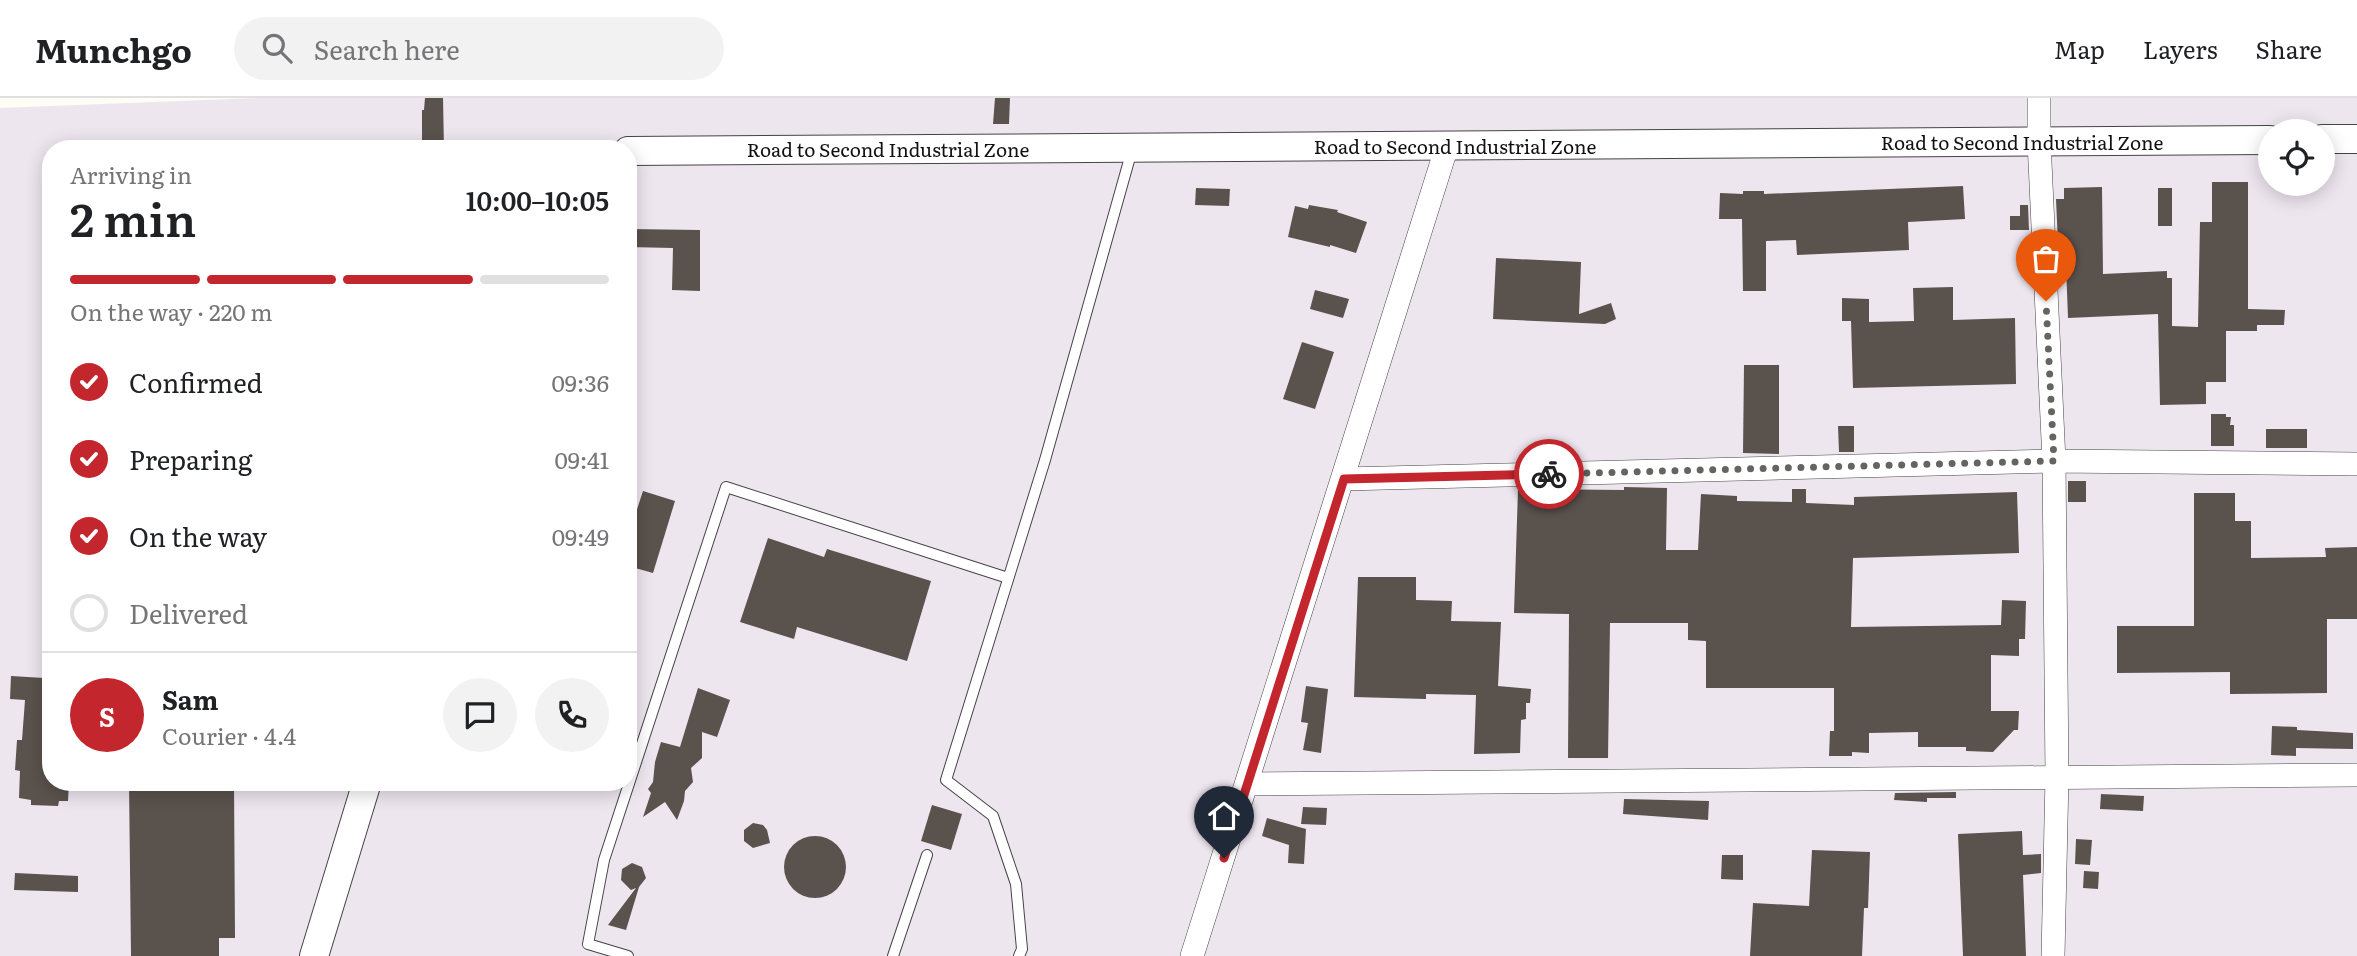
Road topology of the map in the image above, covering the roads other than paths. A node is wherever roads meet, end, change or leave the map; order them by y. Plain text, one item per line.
1 (2039, 98) edge
2 (2258, 139) edge
3 (2335, 139) edge
4 (2357, 139) edge
5 (2039, 141) junction
6 (1447, 146) junction
7 (1132, 149) junction
8 (637, 150) edge
9 (2054, 461) junction
10 (2357, 464) edge
11 (1344, 479) junction
12 (1008, 578) junction
13 (637, 759) edge
14 (2357, 775) edge
15 (2057, 777) junction
16 (1247, 784) junction
17 (364, 791) edge
18 (627, 791) edge
19 (927, 855) dead end
20 (314, 956) edge
21 (628, 956) edge
22 (893, 956) edge
23 (1019, 956) edge
24 (1192, 956) edge
25 (2053, 956) edge

1 - 5 street
2 - 5 street, Road to Second Industrial Zone
3 - 4 street
5 - 6 street, Road to Second Industrial Zone
5 - 9 street
6 - 7 street, Road to Second Industrial Zone
6 - 11 street
7 - 8 street, Road to Second Industrial Zone
7 - 12 lane
9 - 10 street
9 - 11 street
9 - 15 street
11 - 16 street
12 - 13 lane
12 - 23 lane
14 - 15 street
15 - 16 street
15 - 25 street
16 - 24 street
17 - 20 street
18 - 21 lane
19 - 22 lane

